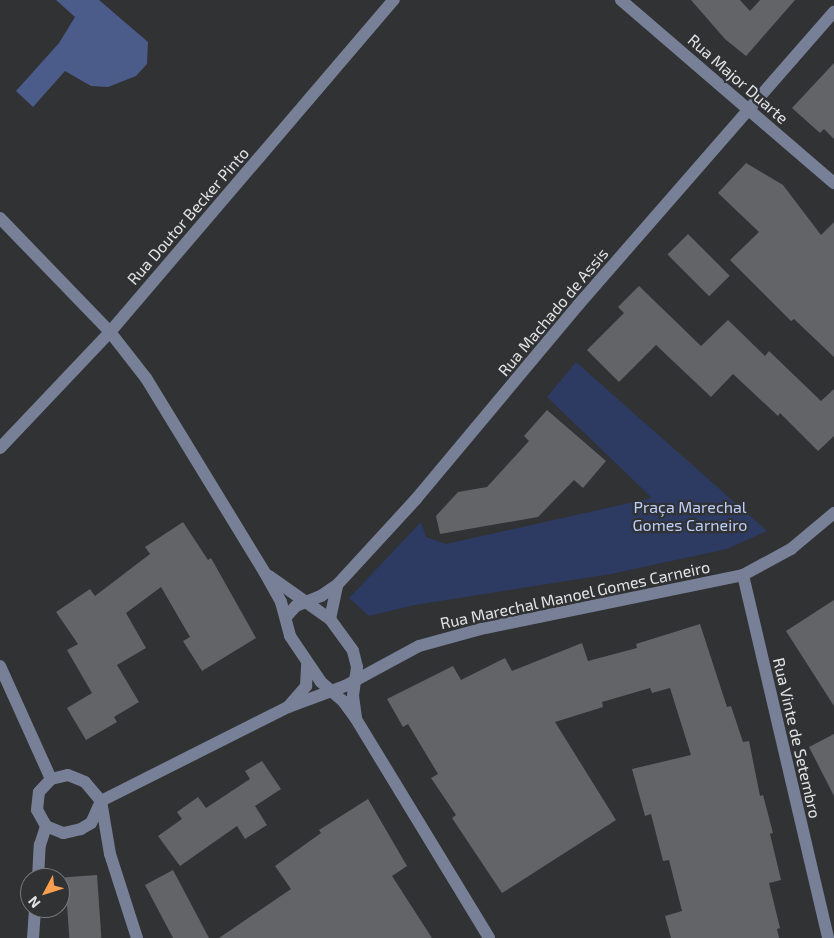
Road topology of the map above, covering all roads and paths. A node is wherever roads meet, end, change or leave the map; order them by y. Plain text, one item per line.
1 (394, 0) edge
2 (622, 0) edge
3 (834, 12) edge
4 (750, 110) junction
5 (834, 183) edge
6 (0, 218) edge
7 (110, 332) junction
8 (0, 448) edge
9 (834, 513) edge
10 (265, 573) junction
11 (743, 575) junction
12 (337, 585) junction
13 (307, 602) junction
14 (286, 617) junction
15 (330, 619) junction
16 (307, 665) junction
17 (0, 666) edge
18 (357, 680) junction
19 (333, 692) junction
20 (288, 707) junction
21 (356, 719) junction
22 (51, 779) junction
23 (100, 801) junction
24 (91, 822) junction
25 (46, 826) junction
26 (106, 830) junction
27 (39, 868) edge
28 (34, 918) edge
29 (33, 938) edge
30 (137, 938) edge
31 (489, 938) edge
32 (828, 938) edge

1 - 7 street, Rua Doutor Becker Pinto
2 - 4 street, Rua Major Duarte
3 - 4 street, Rua Machado de Assis
4 - 5 street, Rua Major Duarte
4 - 12 street, Rua Machado de Assis
6 - 7 street
7 - 8 street, Rua Doutor Becker Pinto
7 - 10 street
9 - 11 street, Rua Marechal Manoel Gomes Carneiro
10 - 13 street
10 - 14 street
11 - 18 street, Rua Marechal Manoel Gomes Carneiro
11 - 32 street, Rua Vinte de Setembro
12 - 13 street, Rua Machado de Assis
12 - 15 street
13 - 14 street, Rua Machado de Assis
13 - 15 street
14 - 16 street
15 - 18 street
16 - 19 street
16 - 20 street, Rua Marechal Manoel Gomes Carneiro
17 - 22 street
18 - 19 street, Rua Marechal Manoel Gomes Carneiro
18 - 21 street
19 - 20 street, Rua Marechal Manoel Gomes Carneiro
19 - 21 street
20 - 23 street, Rua Marechal Manoel Gomes Carneiro
21 - 31 street
22 - 23 street
22 - 25 street
23 - 24 street
23 - 26 street
24 - 25 street
24 - 26 street
25 - 27 street
26 - 30 street
28 - 29 street

